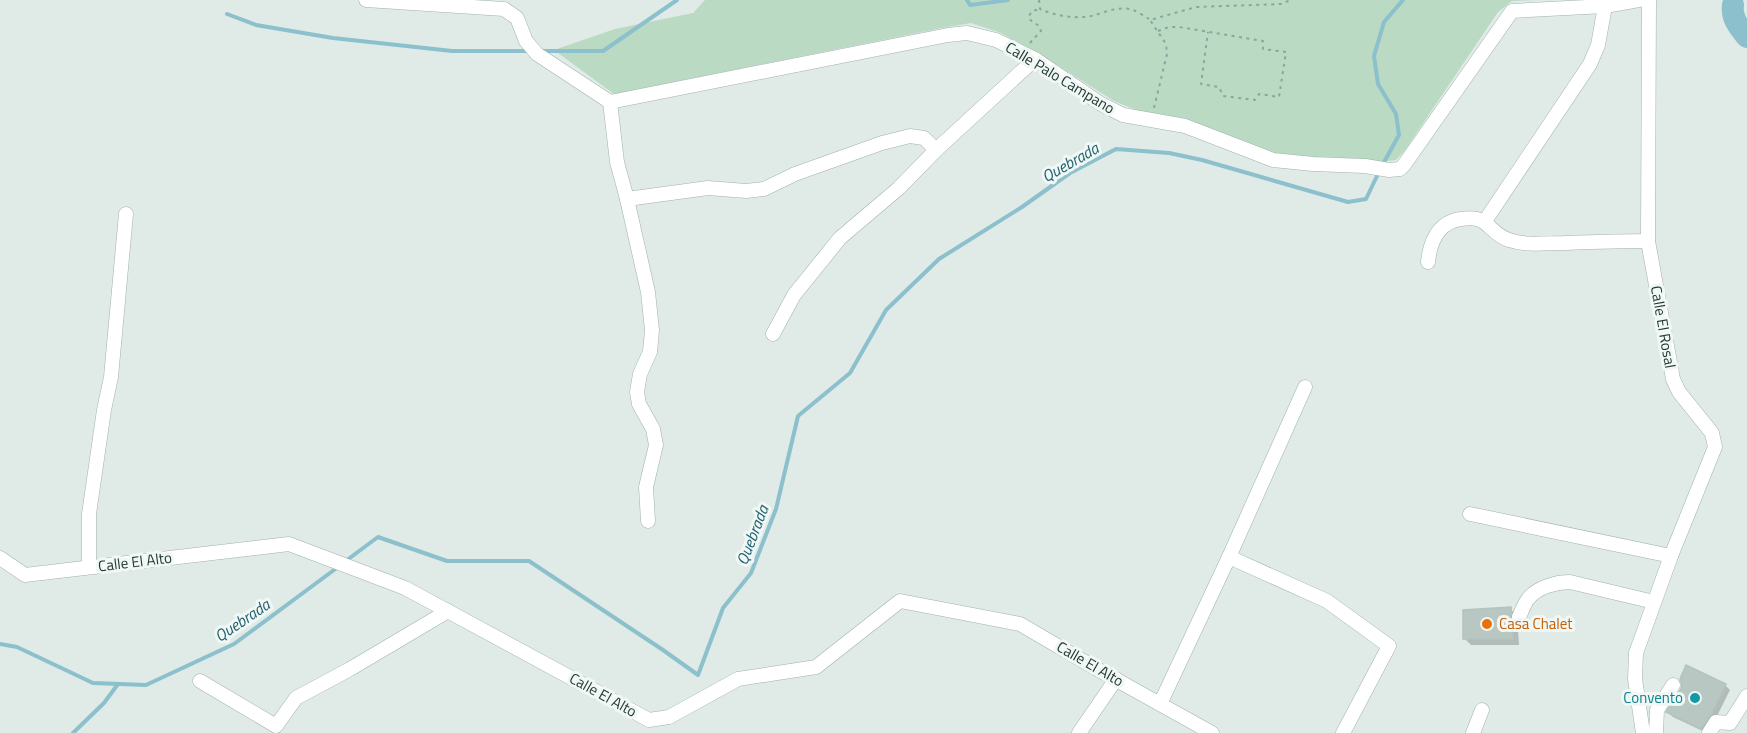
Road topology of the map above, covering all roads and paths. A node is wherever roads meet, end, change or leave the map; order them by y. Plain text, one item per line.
1 (366, 0) edge
2 (1039, 0) edge
3 (1290, 0) edge
4 (1639, 0) edge
5 (1649, 0) edge
6 (1605, 6) junction
7 (1040, 9) junction
8 (1150, 20) junction
9 (1158, 31) junction
10 (1208, 32) junction
11 (1020, 52) junction
12 (1035, 59) junction
13 (610, 102) junction
14 (1151, 120) junction
15 (936, 150) junction
16 (627, 199) junction
17 (126, 214) dead end
18 (1485, 221) junction
19 (1648, 241) junction
20 (1428, 262) dead end
21 (773, 334) dead end
22 (1305, 387) dead end
23 (1470, 514) dead end
24 (648, 521) dead end
25 (1671, 556) junction
26 (1229, 557) junction
27 (0, 558) edge
28 (89, 567) junction
29 (1654, 602) junction
30 (448, 611) junction
31 (1519, 617) dead end
32 (1116, 680) junction
33 (200, 681) dead end
34 (1673, 685) dead end
35 (1747, 696) edge
36 (1160, 704) junction
37 (1482, 710) dead end
38 (280, 729) edge
39 (1079, 733) edge
40 (1212, 733) edge
41 (1343, 733) edge
42 (1473, 733) edge
43 (1643, 733) edge
44 (1656, 733) edge
45 (1709, 733) edge

1 - 13 street
2 - 7 path
3 - 8 path
4 - 6 street, Calle Palo Campano
5 - 19 street, Calle El Rosal
6 - 14 street, Calle Palo Campano
6 - 18 street
7 - 8 path
7 - 11 path
8 - 9 path
9 - 10 path
9 - 14 path
10 - 10 path
11 - 12 street, Calle Palo Campano
11 - 13 street, Calle Palo Campano
12 - 14 street, Calle Palo Campano
12 - 15 street
13 - 16 street
15 - 16 street
15 - 21 street
16 - 24 street
17 - 28 street
18 - 19 street
18 - 20 street
19 - 25 street, Calle El Rosal
22 - 26 street
23 - 25 street
25 - 29 street, Calle El Rosal
26 - 36 street
26 - 41 street
27 - 28 street, Calle El Alto
28 - 30 street, Calle El Alto
29 - 31 street
29 - 43 street, Calle El Rosal
30 - 32 street, Calle El Alto
30 - 38 street
32 - 36 street, Calle El Alto
32 - 39 street
33 - 38 street
34 - 44 street
35 - 45 street
36 - 40 street, Calle El Alto
37 - 42 street

